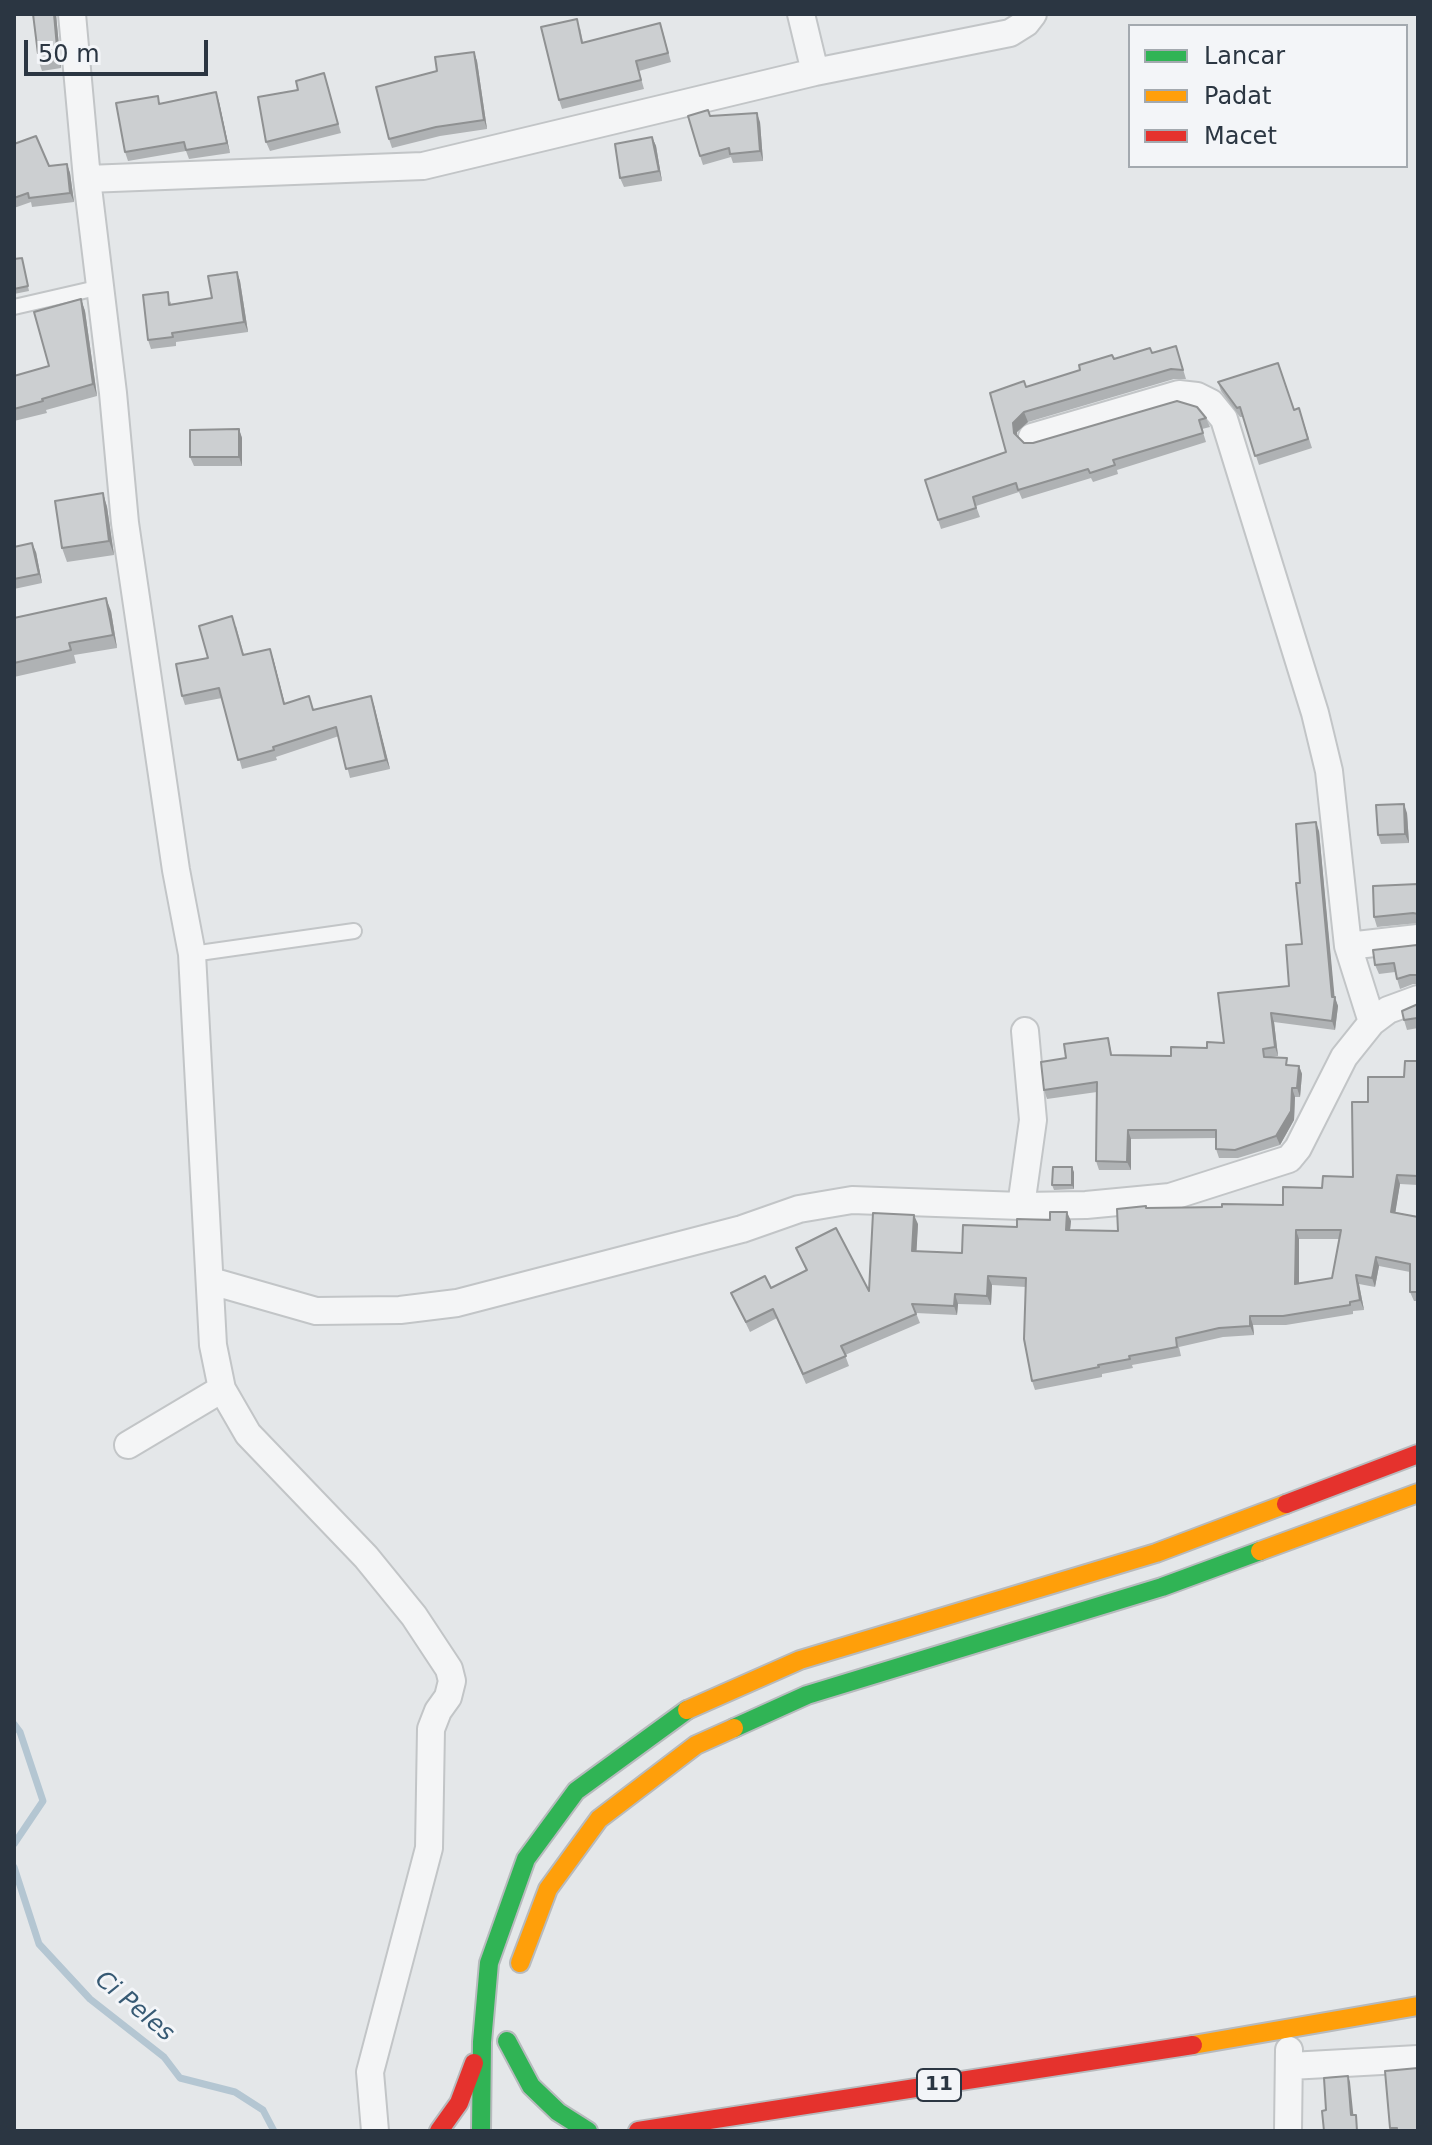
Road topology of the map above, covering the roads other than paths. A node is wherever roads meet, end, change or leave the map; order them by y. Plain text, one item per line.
1 (72, 14) edge
2 (801, 14) edge
3 (1033, 14) edge
4 (815, 72) junction
5 (87, 179) junction
6 (101, 287) junction
7 (14, 307) edge
8 (1032, 437) dead end
9 (354, 931) dead end
10 (1418, 938) edge
11 (1348, 946) junction
12 (192, 954) junction
13 (1418, 999) edge
14 (1372, 1022) junction
15 (1025, 1031) dead end
16 (1021, 1206) junction
17 (211, 1281) junction
18 (222, 1389) junction
19 (128, 1445) dead end
20 (1418, 1454) edge
21 (1418, 1493) edge
22 (516, 1982) dead end
23 (1418, 2006) edge
24 (1287, 2030) junction
25 (482, 2042) junction
26 (1418, 2059) edge
27 (1290, 2066) junction
28 (508, 2086) dead end
29 (375, 2131) edge
30 (439, 2131) edge
31 (481, 2131) edge
32 (588, 2131) edge
33 (638, 2131) edge
34 (1288, 2131) edge

1 - 5 street
2 - 4 street
3 - 4 street
4 - 5 street
5 - 6 street
6 - 7 lane
6 - 12 street
8 - 11 street
9 - 12 lane
10 - 11 street
11 - 14 street
12 - 17 street
13 - 14 street
14 - 16 street
15 - 16 street
16 - 17 street
17 - 18 street
18 - 19 street
18 - 29 street
20 - 25 highway
21 - 22 highway
23 - 24 highway, 11
24 - 27 street
24 - 33 highway, 11
25 - 30 highway
25 - 31 highway
26 - 27 street
27 - 34 street
28 - 32 highway

